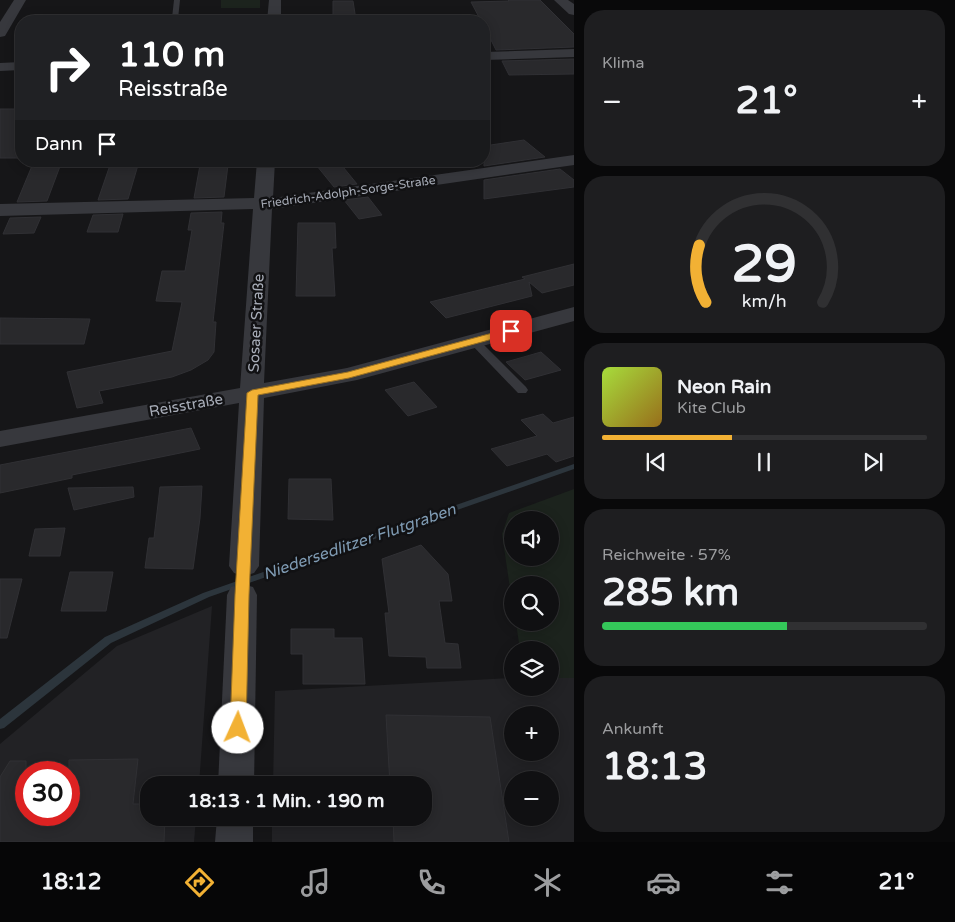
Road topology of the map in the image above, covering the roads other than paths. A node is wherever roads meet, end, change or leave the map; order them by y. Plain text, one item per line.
1 (20, 0) edge
2 (177, 0) edge
3 (275, 0) edge
4 (560, 0) edge
5 (574, 12) edge
6 (175, 15) edge
7 (274, 15) edge
8 (0, 33) edge
9 (574, 53) edge
10 (490, 56) edge
11 (15, 66) edge
12 (0, 67) edge
13 (574, 160) edge
14 (265, 167) edge
15 (262, 204) junction
16 (0, 210) edge
17 (574, 314) edge
18 (474, 341) junction
19 (522, 390) dead end
20 (252, 393) junction
21 (0, 439) edge
22 (236, 776) edge
23 (235, 826) edge
24 (234, 842) edge

1 - 8 street
2 - 6 lane
3 - 7 street
4 - 5 street
9 - 10 street
11 - 12 street
13 - 15 street, Friedrich-Adolph-Sorge-Straße
14 - 15 street, Sosaer Straße
15 - 16 street, Friedrich-Adolph-Sorge-Straße
15 - 20 street, Sosaer Straße
17 - 18 street, Reisstraße
18 - 19 lane
18 - 20 street, Reisstraße
20 - 21 street, Reisstraße
20 - 22 street, Sosaer Straße
23 - 24 street

